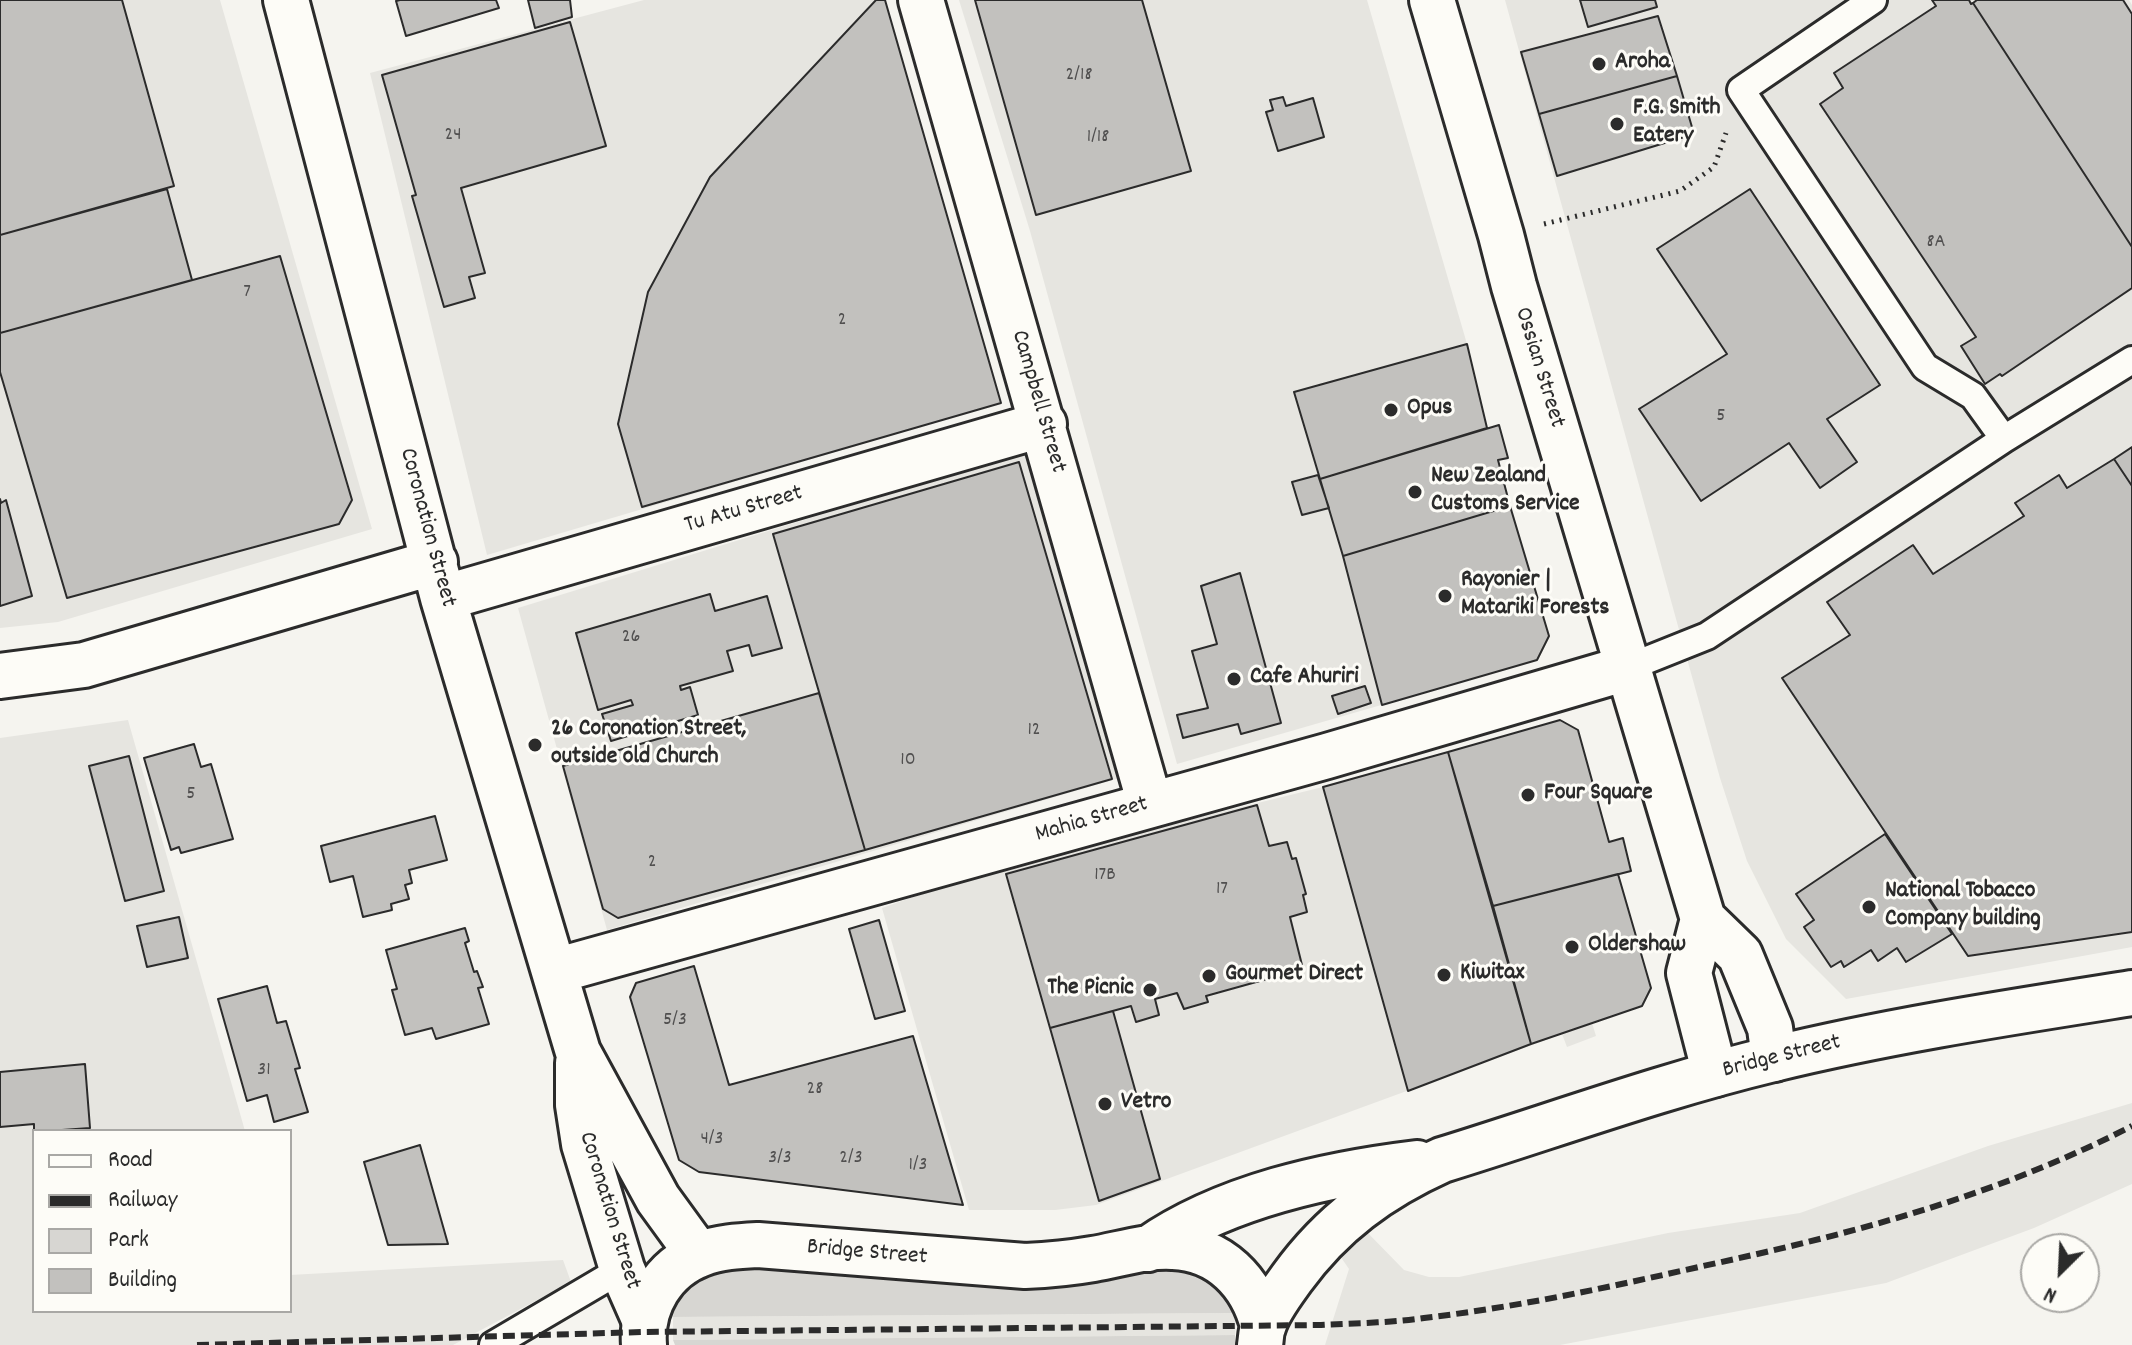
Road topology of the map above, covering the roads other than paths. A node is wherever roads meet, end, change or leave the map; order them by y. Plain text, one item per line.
1 (286, 0) edge
2 (921, 0) edge
3 (1432, 0) edge
4 (1873, 0) edge
5 (2132, 360) edge
6 (1044, 424) junction
7 (2004, 439) junction
8 (439, 580) junction
9 (1627, 668) junction
10 (0, 676) edge
11 (1150, 804) junction
12 (1703, 919) junction
13 (555, 971) junction
14 (2132, 993) edge
15 (578, 1052) junction
16 (1774, 1059) junction
17 (1715, 1074) junction
18 (1442, 1160) junction
19 (1148, 1249) junction
20 (698, 1254) junction
21 (622, 1269) junction
22 (644, 1332) edge
23 (1262, 1335) edge
24 (493, 1345) edge

1 - 8 main road, Coronation Street
2 - 6 main road, Campbell Street
3 - 9 main road, Ossian Street
4 - 7 lane
5 - 7 lane
6 - 8 main road, Tu Atu Street
6 - 11 main road, Campbell Street
7 - 9 lane
8 - 10 main road, Tu Atu Street
8 - 13 main road, Coronation Street
9 - 11 main road, Mahia Street
9 - 12 main road, Ossian Street
11 - 13 main road, Mahia Street
12 - 16 main road, Ossian Street
12 - 17 main road
13 - 15 main road, Coronation Street
14 - 16 main road, Bridge Street
15 - 20 main road, Coronation Street
15 - 21 main road, Coronation Street
16 - 17 main road, Bridge Street
17 - 18 main road, Bridge Street
18 - 19 main road, Bridge Street
18 - 23 main road, Bridge Street
19 - 20 main road, Bridge Street
19 - 23 main road, Bridge Street
20 - 22 main road, Bridge Street
21 - 22 main road, Coronation Street
21 - 24 lane

